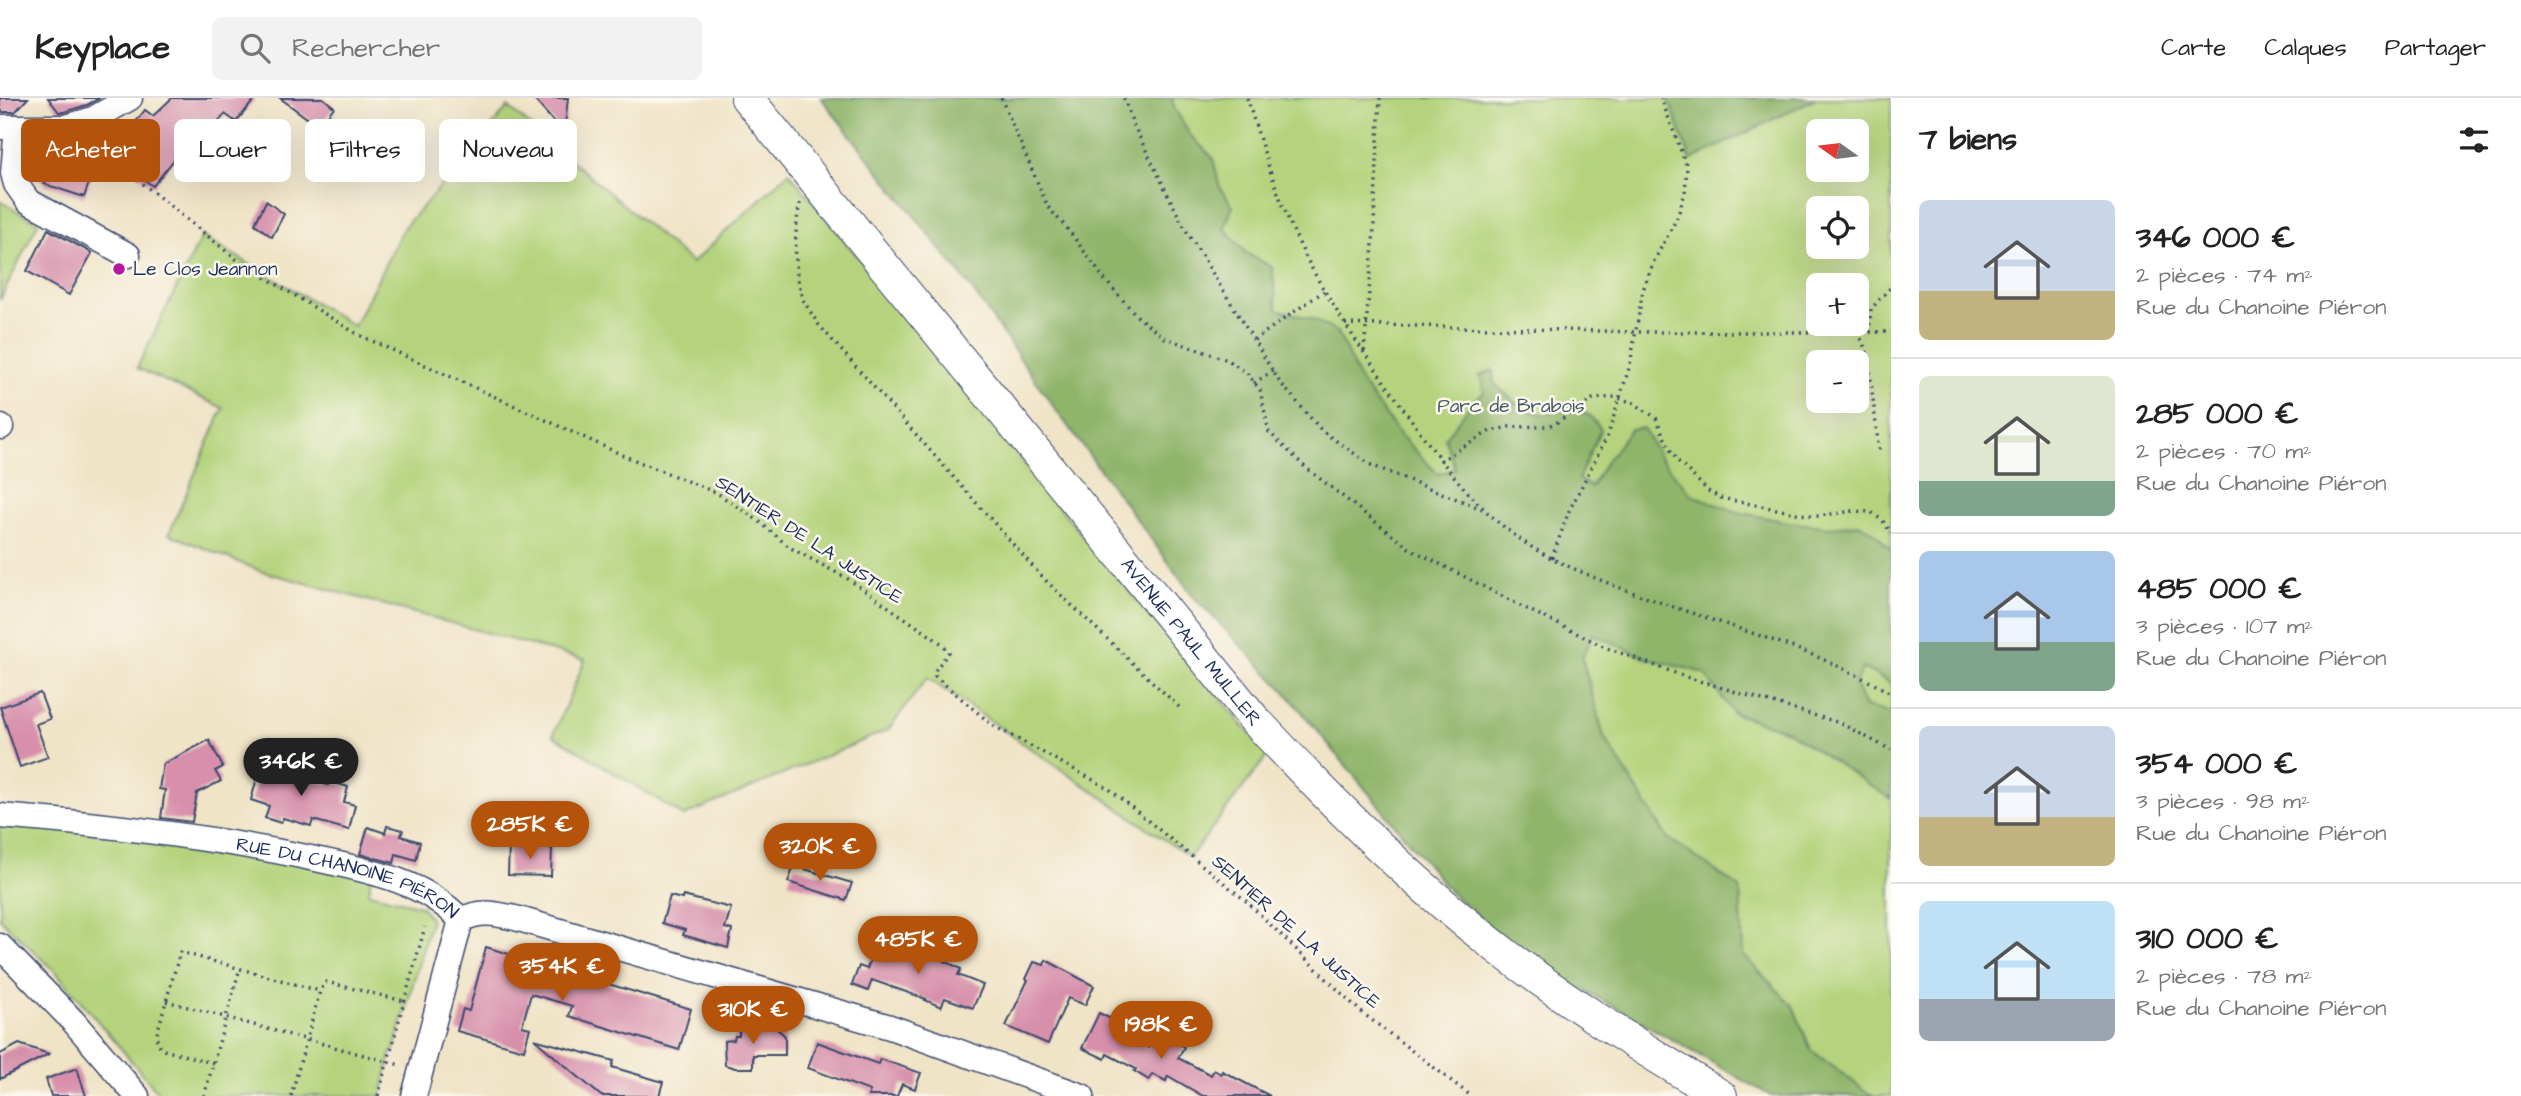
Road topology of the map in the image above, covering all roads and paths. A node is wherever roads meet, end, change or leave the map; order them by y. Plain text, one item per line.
1 (130, 98) edge
2 (747, 98) edge
3 (1001, 98) edge
4 (1124, 98) edge
5 (1247, 98) edge
6 (1380, 98) edge
7 (1661, 98) edge
8 (93, 119) edge
9 (8, 127) edge
10 (808, 174) junction
11 (142, 182) edge
12 (128, 255) dead end
13 (1891, 287) edge
14 (1324, 290) junction
15 (1345, 324) junction
16 (1367, 325) junction
17 (1637, 332) junction
18 (1806, 332) edge
19 (1869, 332) joint
20 (1891, 332) edge
21 (1860, 336) edge
22 (1254, 341) junction
23 (1364, 353) junction
24 (1273, 371) junction
25 (1254, 383) junction
26 (1621, 398) junction
27 (1879, 451) dead end
28 (1440, 461) junction
29 (1486, 510) junction
30 (1891, 533) edge
31 (1552, 558) junction
32 (1891, 692) edge
33 (1180, 708) dead end
34 (1891, 750) edge
35 (0, 816) edge
36 (461, 920) junction
37 (425, 926) dead end
38 (0, 946) edge
39 (240, 968) junction
40 (320, 991) junction
41 (166, 1001) junction
42 (404, 1001) junction
43 (226, 1017) junction
44 (307, 1040) junction
45 (387, 1061) junction
46 (213, 1063) junction
47 (421, 1070) junction
48 (137, 1096) edge
49 (204, 1096) edge
50 (291, 1096) edge
51 (378, 1096) edge
52 (414, 1096) edge
53 (1082, 1096) edge
54 (1471, 1096) edge
55 (1721, 1096) edge

1 - 8 street
2 - 10 main road, AVENUE PAUL MULLER
3 - 25 path
4 - 22 path
5 - 14 path
6 - 16 path
7 - 17 path
9 - 12 street
10 - 33 path
10 - 55 main road, AVENUE PAUL MULLER
11 - 54 path, SENTIER DE LA JUSTICE
13 - 19 path
14 - 15 path
14 - 22 path
15 - 16 path
15 - 23 path
16 - 17 path
16 - 23 path
17 - 18 path
17 - 26 path
19 - 20 path
21 - 27 path
22 - 24 path
23 - 28 path
24 - 25 path
24 - 29 path
25 - 34 path
26 - 28 path
26 - 30 path
26 - 31 path
28 - 29 path
29 - 31 path
31 - 32 path
35 - 36 street, RUE DU CHANOINE PIÉRON
36 - 47 street
36 - 53 street, RUE DU CHANOINE PIÉRON
37 - 42 path
38 - 48 street
39 - 40 path
39 - 41 path
39 - 43 path
40 - 42 path
40 - 44 path
41 - 43 path
41 - 46 path
42 - 45 path
43 - 44 path
43 - 46 path
44 - 45 path
44 - 50 path
45 - 47 path
45 - 51 path
46 - 49 path
47 - 52 street

